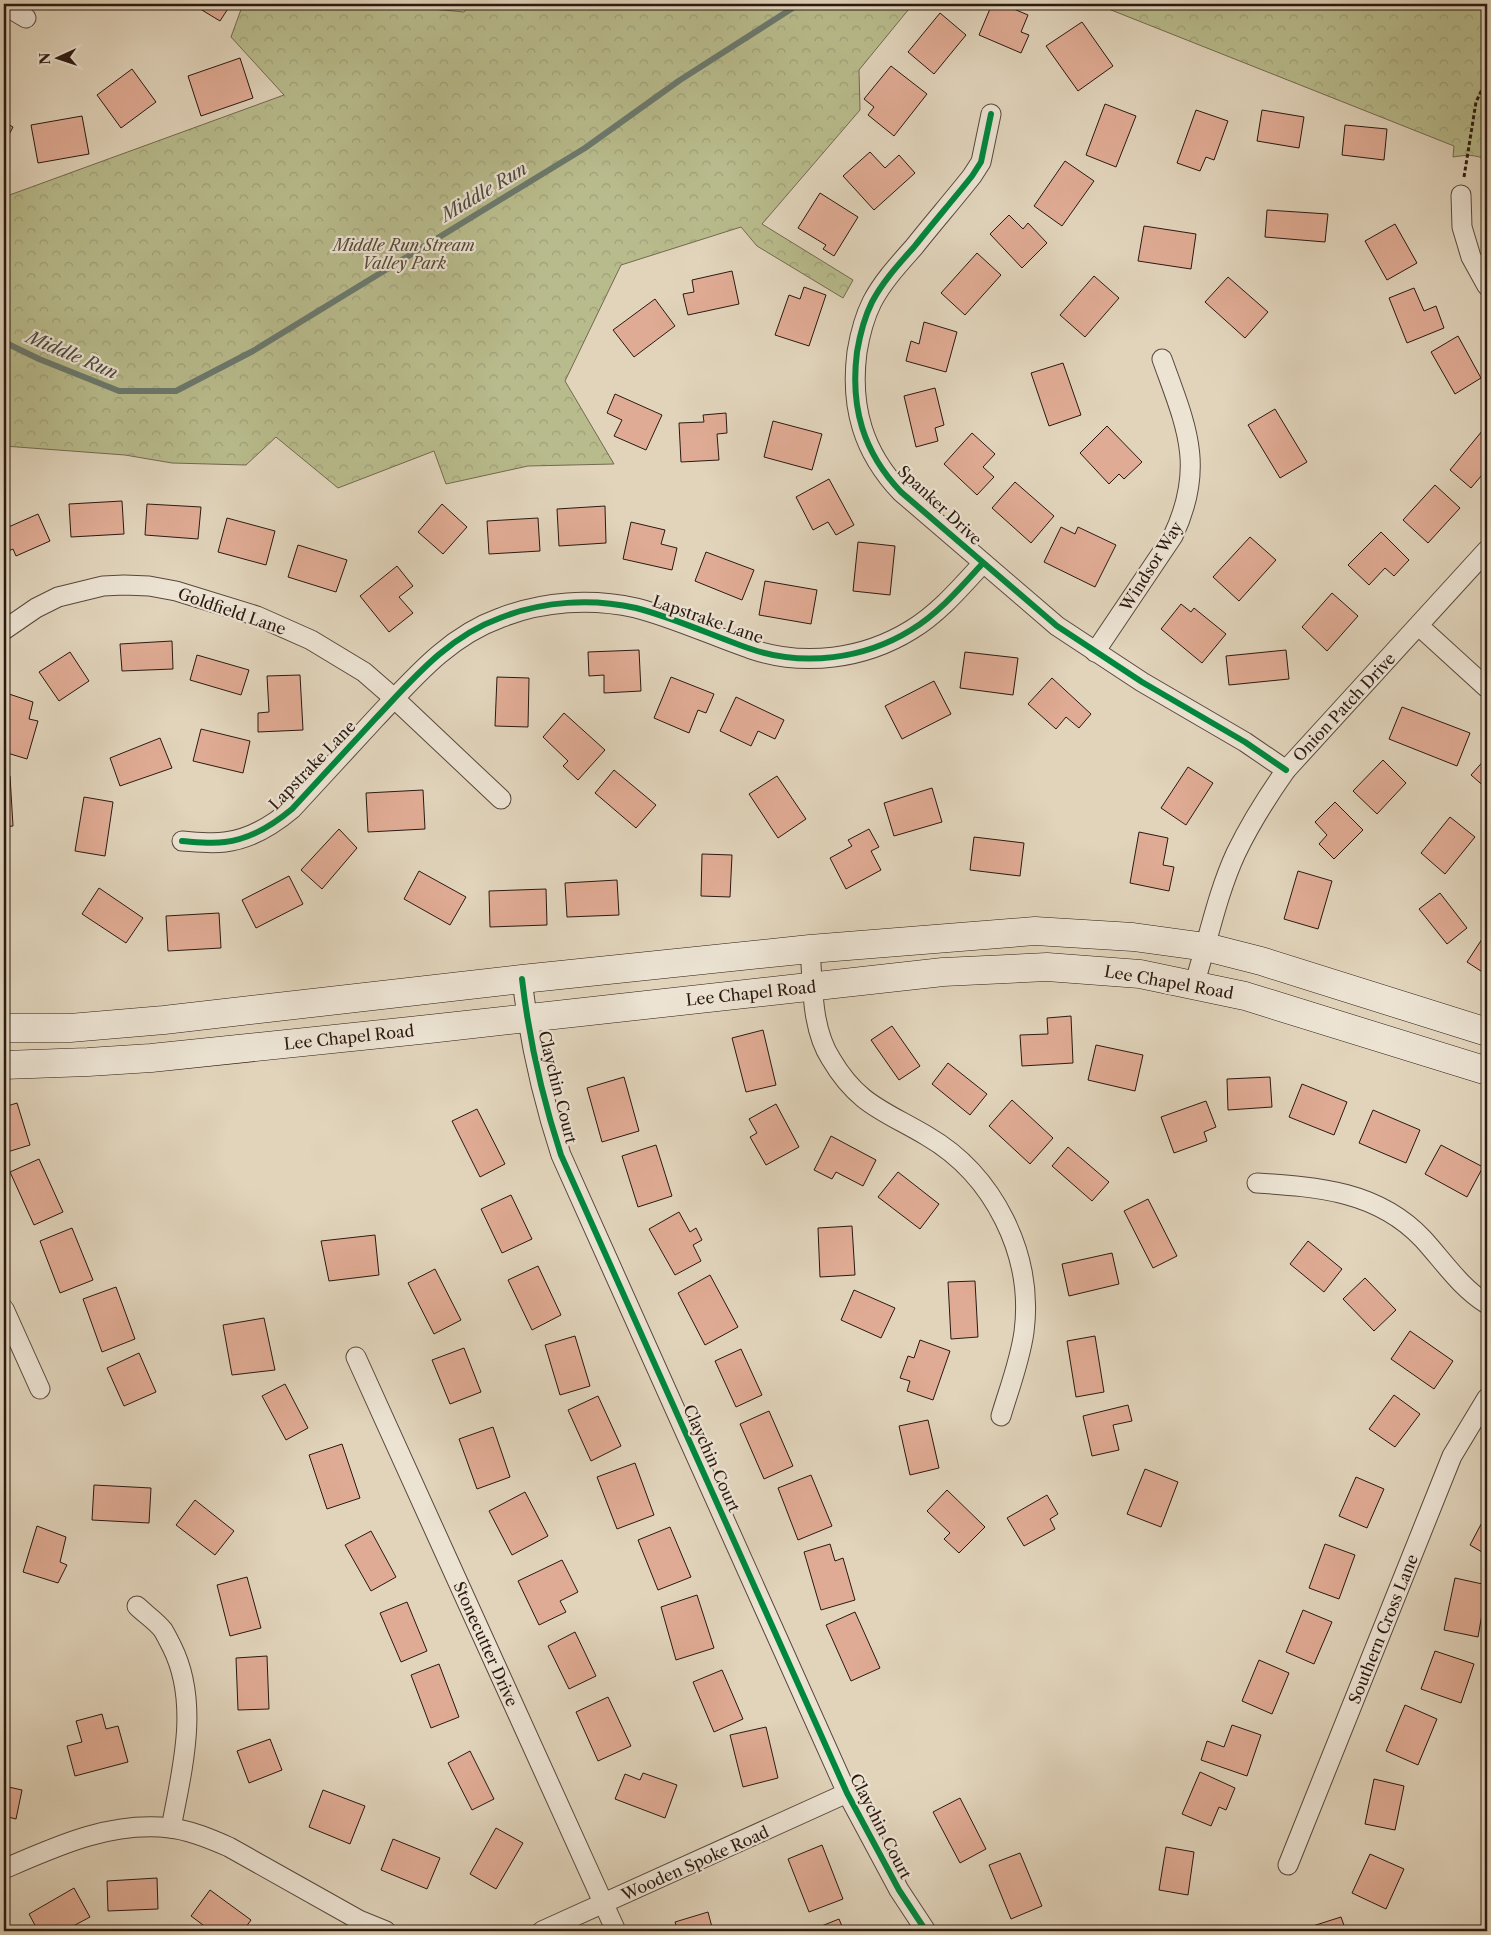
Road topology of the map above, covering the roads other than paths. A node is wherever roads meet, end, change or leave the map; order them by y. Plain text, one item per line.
1 (4, 5) edge
2 (26, 18) dead end
3 (991, 114) dead end
4 (1461, 195) road end
5 (1487, 286) edge
6 (1162, 358) dead end
7 (1487, 550) edge
8 (983, 563) junction
9 (1419, 626) junction
10 (4, 630) edge
11 (1096, 652) junction
12 (1487, 688) edge
13 (394, 699) junction
14 (1286, 770) junction
15 (501, 799) dead end
16 (182, 841) dead end
17 (810, 948) junction
18 (1206, 948) junction
19 (522, 979) junction
20 (1194, 985) junction
21 (814, 986) junction
22 (526, 1018) junction
23 (4, 1028) edge
24 (1487, 1032) edge
25 (4, 1065) edge
26 (1487, 1071) edge
27 (1257, 1183) dead end
28 (1487, 1304) edge
29 (4, 1308) edge
30 (356, 1357) dead end
31 (40, 1389) dead end
32 (1487, 1398) edge
33 (1001, 1416) dead end
34 (137, 1606) dead end
35 (847, 1793) junction
36 (171, 1828) junction
37 (1288, 1865) dead end
38 (4, 1868) edge
39 (604, 1904) junction
40 (386, 1931) edge
41 (542, 1931) edge
42 (616, 1931) edge
43 (926, 1931) edge

1 - 2 street
3 - 8 street, Spanker Drive
4 - 5 street
6 - 11 street, Windsor Way
7 - 9 street, Onion Patch Drive
8 - 11 street, Spanker Drive
8 - 13 street, Lapstrake Lane
9 - 12 street
9 - 14 street, Onion Patch Drive
10 - 13 street, Goldfield Lane
11 - 14 street, Spanker Drive
13 - 15 street, Goldfield Lane
13 - 16 street, Lapstrake Lane
14 - 18 street, Onion Patch Drive
17 - 18 main road
17 - 19 main road
17 - 21 street
18 - 20 street, Onion Patch Drive
18 - 24 main road
19 - 22 street, Claychin Court
19 - 23 main road
20 - 21 main road, Lee Chapel Road
20 - 26 main road, Lee Chapel Road
21 - 22 main road, Lee Chapel Road
21 - 33 street
22 - 25 main road, Lee Chapel Road
22 - 35 street, Claychin Court
27 - 28 street
29 - 31 street
30 - 39 street, Stonecutter Drive
32 - 37 street, Southern Cross Lane
34 - 36 street
35 - 39 street, Wooden Spoke Road
35 - 43 street, Claychin Court
36 - 38 street
36 - 40 street
39 - 41 street, Wooden Spoke Road
39 - 42 street, Stonecutter Drive

